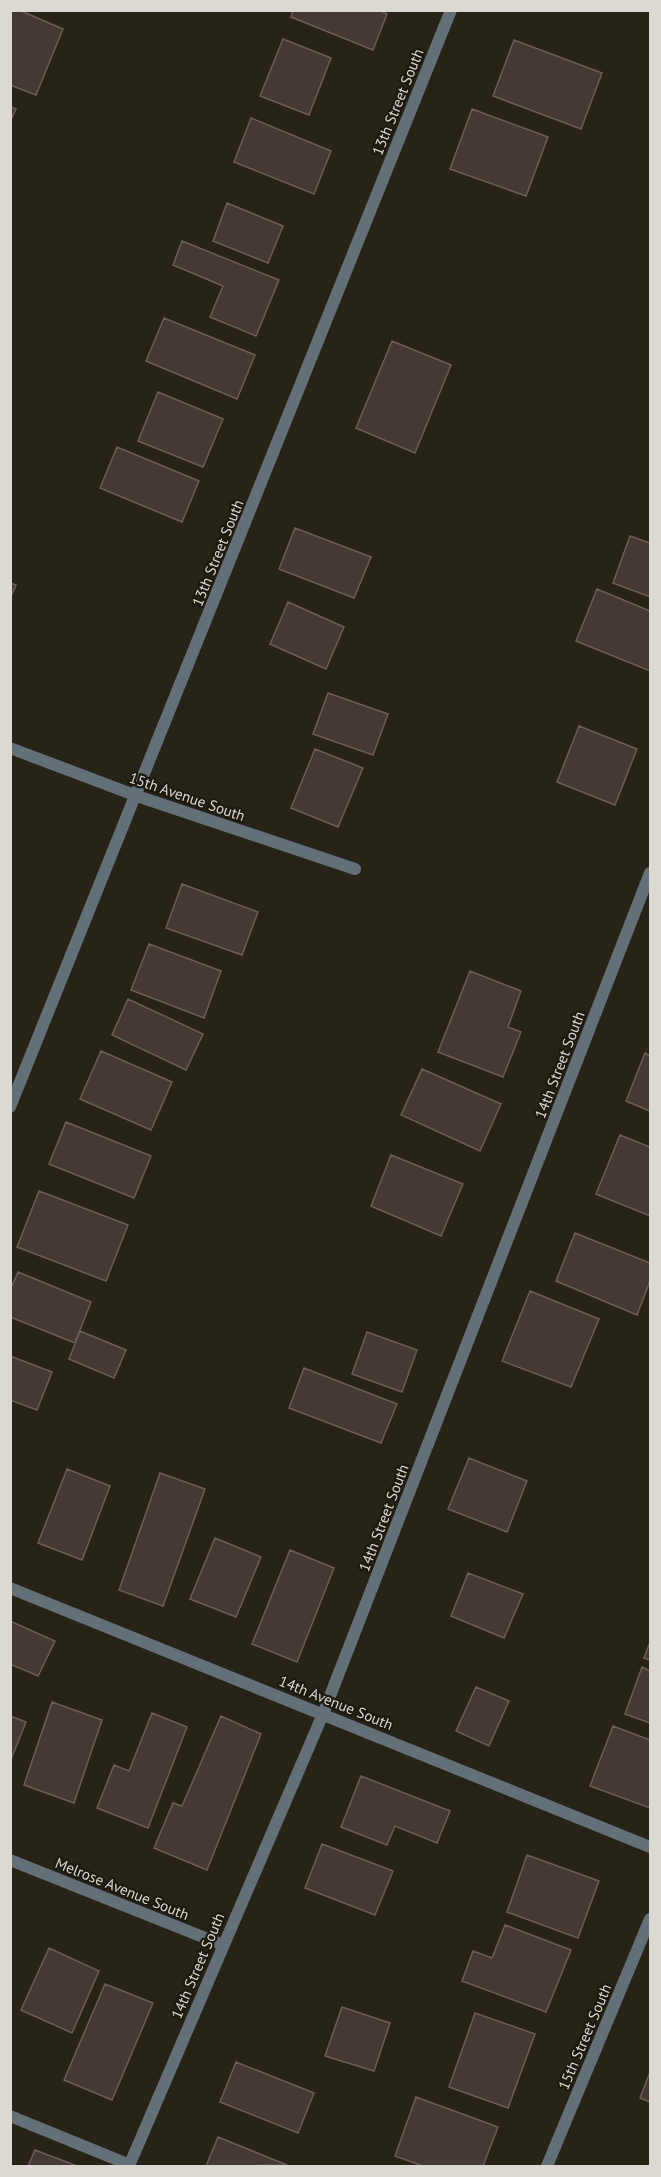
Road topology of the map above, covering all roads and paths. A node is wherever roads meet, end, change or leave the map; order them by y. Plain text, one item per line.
1 (451, 10) edge
2 (10, 748) edge
3 (137, 796) junction
4 (355, 869) dead end
5 (651, 873) edge
6 (10, 1107) edge
7 (10, 1588) edge
8 (323, 1714) junction
9 (651, 1847) edge
10 (10, 1860) edge
11 (651, 1919) edge
12 (223, 1945) junction
13 (10, 2116) edge
14 (129, 2165) edge
15 (547, 2166) edge

1 - 3 street, 13th Street South
2 - 3 street, 15th Avenue South
3 - 4 street, 15th Avenue South
3 - 6 street, 13th Street South
5 - 8 street, 14th Street South
7 - 8 street, 14th Avenue South
8 - 9 street, 14th Avenue South
8 - 12 street, 14th Street South
10 - 12 street, Melrose Avenue South
11 - 15 street, 15th Street South
12 - 14 street, 14th Street South
13 - 14 street

